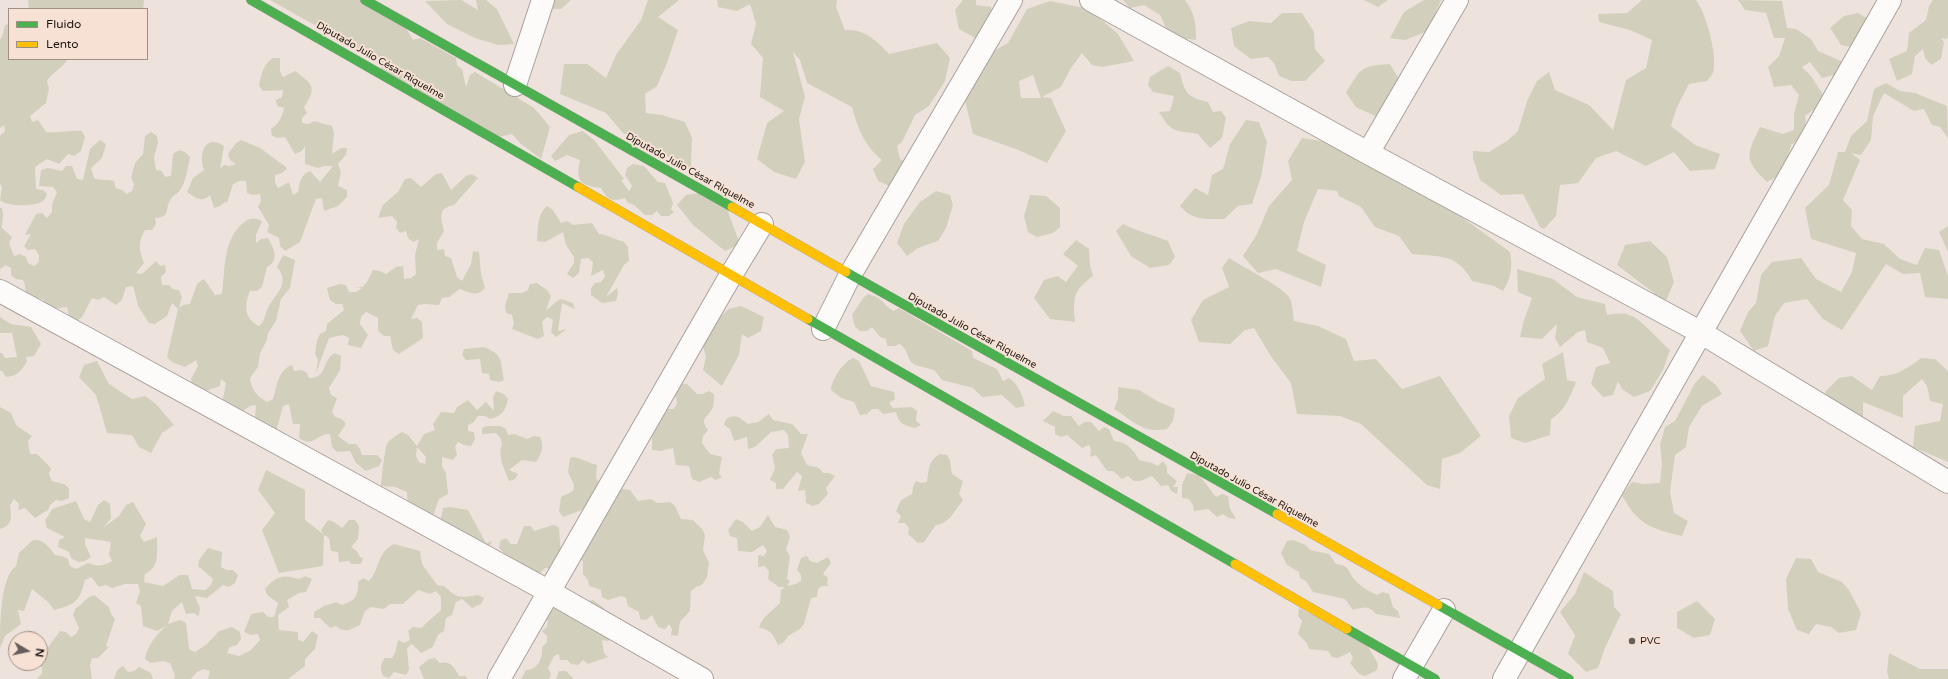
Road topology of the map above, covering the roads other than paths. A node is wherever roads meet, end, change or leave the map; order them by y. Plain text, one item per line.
1 (251, 0) edge
2 (365, 0) edge
3 (543, 0) edge
4 (1011, 0) edge
5 (1091, 0) edge
6 (1457, 0) edge
7 (1890, 0) edge
8 (515, 85) junction
9 (1368, 153) junction
10 (762, 224) junction
11 (730, 275) junction
12 (850, 275) junction
13 (0, 291) edge
14 (823, 329) junction
15 (1700, 332) junction
16 (1948, 482) edge
17 (548, 591) junction
18 (1444, 610) junction
19 (1519, 651) junction
20 (1408, 672) edge
21 (499, 679) edge
22 (702, 679) edge
23 (1435, 679) edge
24 (1504, 679) edge
25 (1569, 679) edge

1 - 11 street, Diputado Julio César Riquelme
2 - 8 street, Diputado Julio César Riquelme
3 - 8 street
4 - 12 street
5 - 9 street
6 - 9 street
7 - 15 street
8 - 10 street, Diputado Julio César Riquelme
9 - 15 street
10 - 11 street
10 - 12 street, Diputado Julio César Riquelme
11 - 14 street, Diputado Julio César Riquelme
11 - 17 street
12 - 14 street
12 - 18 street, Diputado Julio César Riquelme
13 - 17 street
14 - 20 street, Diputado Julio César Riquelme
15 - 16 street
15 - 19 street
17 - 21 street
17 - 22 street
18 - 19 street, Diputado Julio César Riquelme
18 - 20 street
19 - 24 street
19 - 25 street, Diputado Julio César Riquelme
20 - 23 street, Diputado Julio César Riquelme

